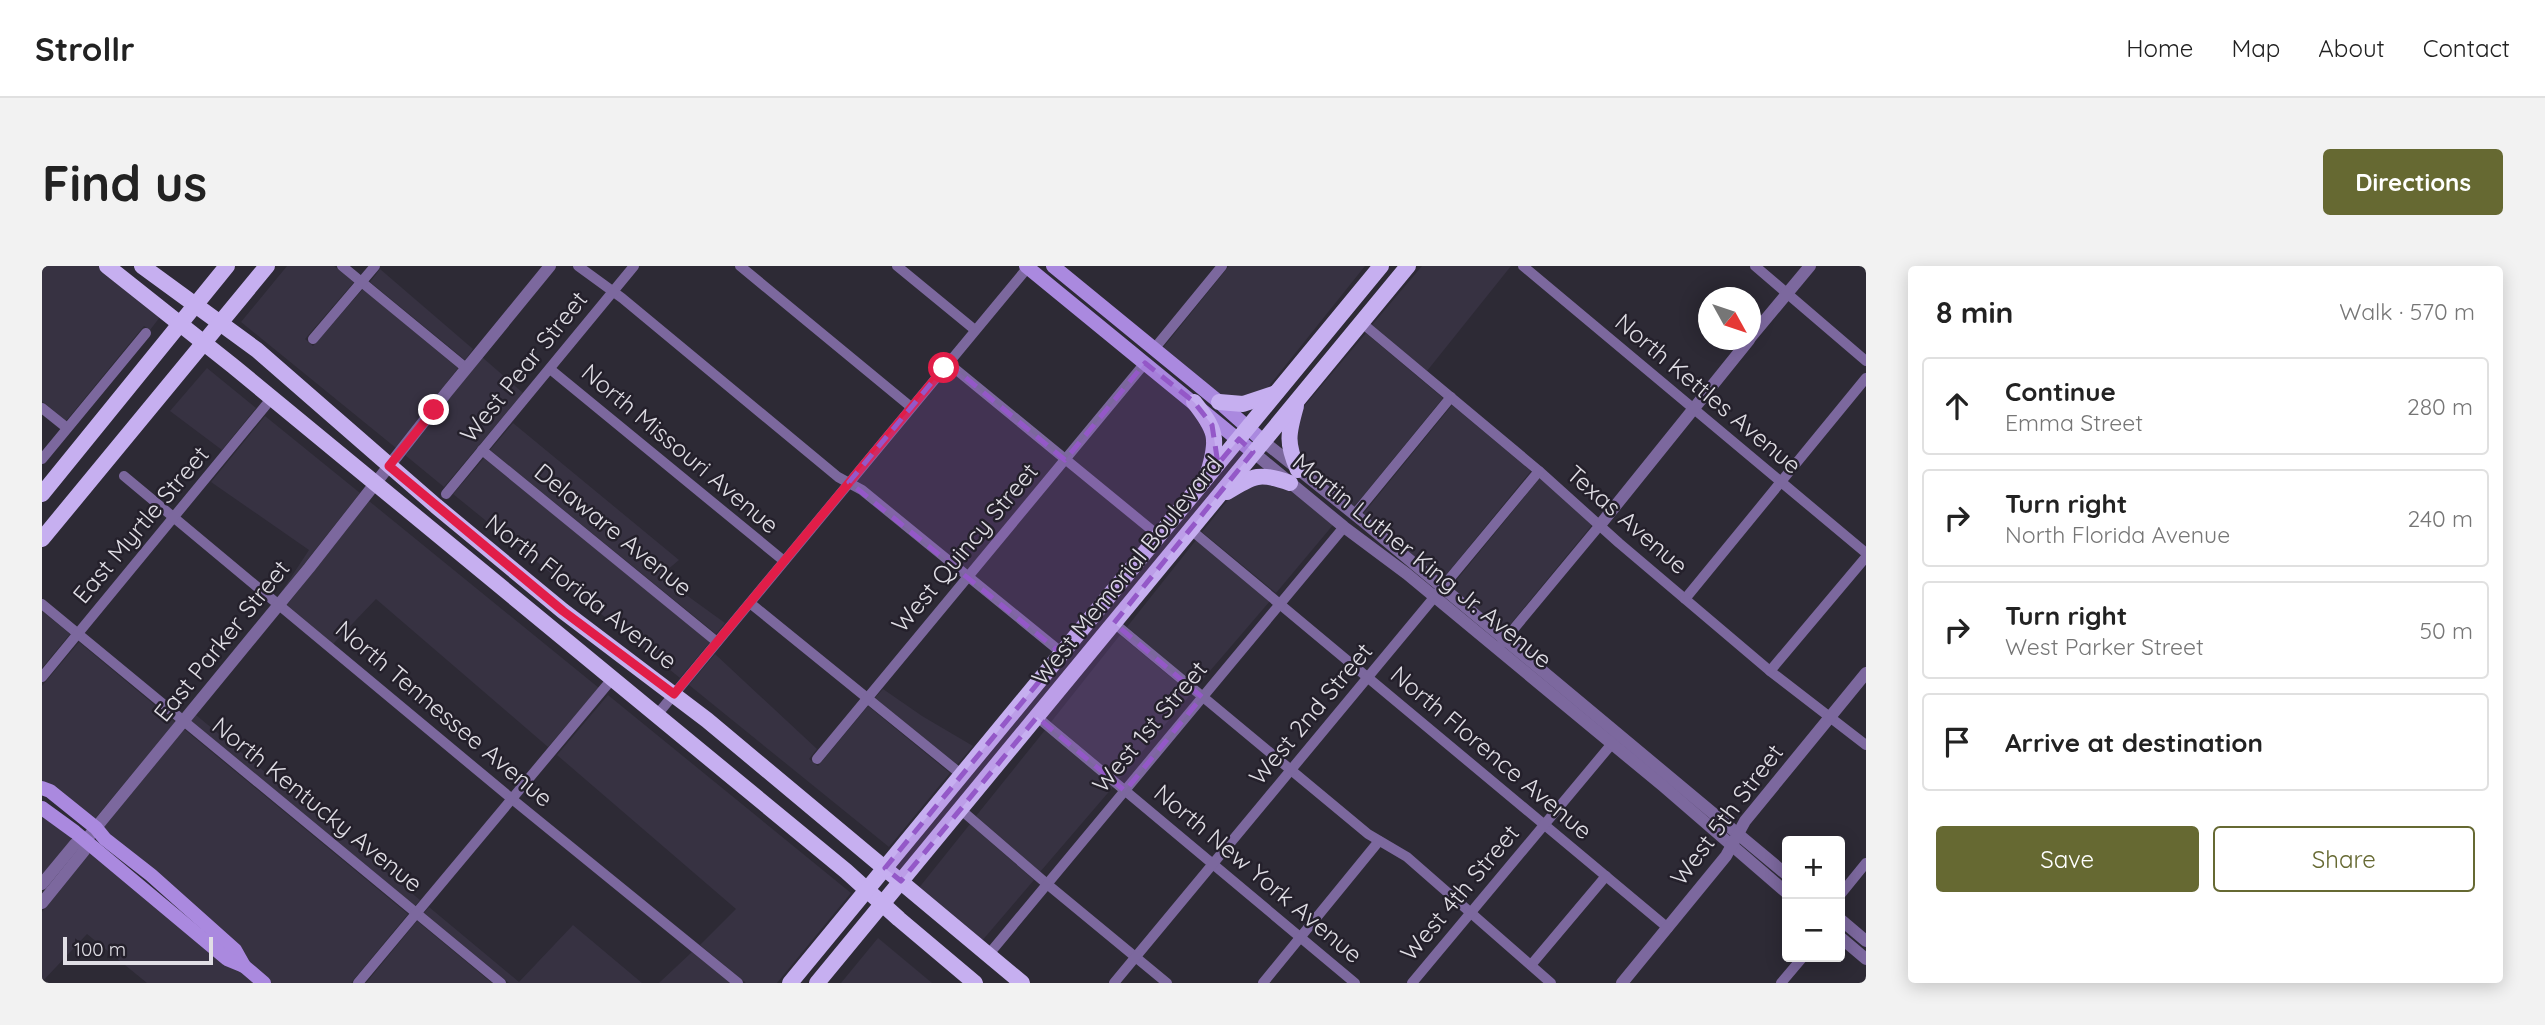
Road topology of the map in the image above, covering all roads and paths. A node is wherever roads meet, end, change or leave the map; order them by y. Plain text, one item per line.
1 (107, 266) edge
2 (142, 266) edge
3 (227, 266) edge
4 (267, 266) edge
5 (342, 266) edge
6 (375, 266) edge
7 (550, 266) edge
8 (578, 266) edge
9 (634, 266) edge
10 (740, 266) edge
11 (897, 266) edge
12 (1053, 266) edge
13 (1222, 266) edge
14 (1408, 266) edge
15 (1523, 266) edge
16 (1755, 266) edge
17 (1810, 266) edge
18 (1028, 267) edge
19 (1377, 267) edge
20 (362, 282) junction
21 (612, 292) junction
22 (1786, 294) junction
23 (195, 305) junction
24 (220, 323) junction
25 (1362, 323) junction
26 (180, 325) junction
27 (1761, 325) edge
28 (975, 330) junction
29 (146, 333) dead end
30 (313, 339) dead end
31 (204, 343) junction
32 (1154, 349) junction
33 (1741, 350) edge
34 (1866, 361) edge
35 (948, 363) junction
36 (1144, 363) junction
37 (466, 368) junction
38 (550, 369) junction
39 (1866, 378) edge
40 (1278, 392) junction
41 (1451, 397) junction
42 (271, 399) junction
43 (1298, 399) junction
44 (1194, 402) junction
45 (1219, 402) junction
46 (911, 407) junction
47 (42, 408) edge
48 (1693, 408) junction
49 (67, 428) junction
50 (1244, 433) junction
51 (1258, 447) junction
52 (482, 450) junction
53 (42, 459) edge
54 (1065, 460) junction
55 (389, 466) junction
56 (1539, 471) junction
57 (124, 476) dead end
58 (1294, 477) junction
59 (1207, 478) junction
60 (849, 482) junction
61 (1780, 482) junction
62 (374, 484) junction
63 (42, 494) edge
64 (446, 494) dead end
65 (1216, 499) junction
66 (1355, 514) junction
67 (174, 517) junction
68 (1600, 524) junction
69 (1344, 527) junction
70 (1191, 530) junction
71 (1159, 536) junction
72 (42, 539) edge
73 (1866, 555) edge
74 (784, 561) junction
75 (967, 577) junction
76 (1438, 593) junction
77 (1685, 599) junction
78 (750, 603) junction
79 (1280, 603) junction
80 (42, 604) edge
81 (279, 605) junction
82 (1114, 623) junction
83 (77, 634) junction
84 (718, 642) junction
85 (1501, 644) junction
86 (1062, 653) junction
87 (1770, 671) junction
88 (1866, 673) edge
89 (42, 677) edge
90 (1369, 678) junction
91 (612, 680) junction
92 (674, 694) junction
93 (1202, 697) junction
94 (867, 699) junction
95 (656, 716) junction
96 (1037, 717) junction
97 (1829, 717) junction
98 (183, 722) junction
99 (1616, 739) junction
100 (1866, 745) edge
101 (817, 759) dead end
102 (1290, 770) junction
103 (962, 775) junction
104 (42, 788) edge
105 (1125, 791) junction
106 (512, 799) junction
107 (42, 808) edge
108 (960, 809) junction
109 (1545, 824) junction
110 (96, 828) junction
111 (1734, 839) junction
112 (85, 841) junction
113 (1379, 841) junction
114 (1866, 863) edge
115 (1213, 864) junction
116 (885, 868) junction
117 (1782, 872) edge
118 (1606, 876) junction
119 (901, 881) junction
120 (42, 884) edge
121 (1047, 884) junction
122 (1782, 888) edge
123 (1845, 889) edge
124 (867, 890) junction
125 (42, 903) edge
126 (882, 904) junction
127 (1471, 913) junction
128 (416, 914) junction
129 (1845, 923) edge
130 (1668, 928) junction
131 (1301, 938) junction
132 (1845, 941) edge
133 (1866, 942) edge
134 (989, 954) junction
135 (1136, 957) junction
136 (1866, 959) edge
137 (1798, 962) edge
138 (1531, 965) junction
139 (244, 966) junction
140 (264, 983) edge
141 (358, 983) edge
142 (500, 983) edge
143 (738, 983) edge
144 (790, 983) edge
145 (817, 983) edge
146 (975, 983) edge
147 (1022, 983) edge
148 (1114, 983) edge
149 (1167, 983) edge
150 (1262, 983) edge
151 (1355, 983) edge
152 (1412, 983) edge
153 (1551, 983) edge
154 (1622, 983) edge
155 (1781, 983) edge

1 - 26 main road, North Florida Avenue
2 - 23 main road, North Florida Avenue
3 - 23 main road
4 - 24 main road
5 - 20 street
6 - 20 street
7 - 37 street, East Parker Street
8 - 21 street
9 - 21 street, West Pear Street
10 - 46 street
11 - 28 street
12 - 32 main road, Martin Luther King Jr. Avenue
13 - 32 street
14 - 25 main road, West Memorial Boulevard
15 - 48 street, North Kettles Avenue
16 - 22 street
17 - 22 street
18 - 28 street
18 - 36 main road, Martin Luther King Jr. Avenue
19 - 40 main road, West Memorial Boulevard
20 - 30 street
20 - 37 street
21 - 38 street, West Pear Street
21 - 60 street
22 - 27 street
22 - 34 street
23 - 24 main road, North Florida Avenue
23 - 26 main road
24 - 31 main road
24 - 55 main road, North Florida Avenue
25 - 41 street, Texas Avenue
25 - 43 main road, West Memorial Boulevard
26 - 31 main road, North Florida Avenue
26 - 63 main road
28 - 35 street
29 - 49 street
31 - 42 main road, North Florida Avenue
31 - 72 main road
32 - 45 main road, Martin Luther King Jr. Avenue
33 - 48 street
35 - 46 street
35 - 54 street
36 - 44 main road, Martin Luther King Jr. Avenue
36 - 54 street, West Quincy Street
37 - 55 street, East Parker Street
38 - 52 street, West Pear Street
38 - 74 street, North Missouri Avenue
39 - 61 street
40 - 45 main road
40 - 50 main road, West Memorial Boulevard
41 - 56 street, Texas Avenue
41 - 66 street
42 - 62 main road, North Florida Avenue
42 - 67 street, East Myrtle Street
43 - 51 main road, West Memorial Boulevard
43 - 58 main road
44 - 50 main road, Martin Luther King Jr. Avenue
44 - 59 main road
45 - 50 main road, Martin Luther King Jr. Avenue
46 - 60 street
47 - 49 street
48 - 61 street, North Kettles Avenue
48 - 68 street
49 - 53 street
50 - 51 main road, Martin Luther King Jr. Avenue
50 - 59 main road, West Memorial Boulevard
51 - 58 street, Martin Luther King Jr. Avenue
51 - 65 main road, West Memorial Boulevard
52 - 64 street, West Pear Street
52 - 84 street, Delaware Avenue
54 - 71 street
54 - 75 street, West Quincy Street
55 - 62 street, East Parker Street
55 - 92 main road, North Florida Avenue
56 - 68 street, Texas Avenue
56 - 76 street, West 2nd Street
57 - 67 street, North Tennessee Avenue
58 - 65 main road
58 - 66 street, Martin Luther King Jr. Avenue
58 - 69 street, Martin Luther King Jr. Avenue
59 - 71 main road, West Memorial Boulevard
60 - 74 street
60 - 75 street
61 - 73 street, North Kettles Avenue
61 - 77 street
62 - 81 street, East Parker Street
62 - 91 main road, North Florida Avenue
65 - 70 main road, West Memorial Boulevard
66 - 76 street, Martin Luther King Jr. Avenue
67 - 81 street, North Tennessee Avenue
67 - 83 street, East Myrtle Street
68 - 77 street, Texas Avenue
68 - 85 street
69 - 76 street, Martin Luther King Jr. Avenue
69 - 79 street, West 1st Street
70 - 79 street, North Florence Avenue
70 - 82 main road, West Memorial Boulevard
71 - 86 main road, West Memorial Boulevard
73 - 87 street
74 - 78 street
75 - 86 street
75 - 94 street, West Quincy Street
76 - 85 street, Martin Luther King Jr. Avenue
76 - 90 street, West 2nd Street
77 - 87 street, Texas Avenue
78 - 84 street
78 - 94 street
79 - 90 street, North Florence Avenue
79 - 93 street, West 1st Street
80 - 83 street, North Kentucky Avenue
81 - 98 street, East Parker Street
81 - 106 street, North Tennessee Avenue
82 - 93 street
82 - 96 main road, West Memorial Boulevard
83 - 89 street, East Myrtle Street
83 - 98 street, North Kentucky Avenue
84 - 92 street
85 - 99 street, Martin Luther King Jr. Avenue
86 - 103 main road, West Memorial Boulevard
87 - 97 street, Texas Avenue
88 - 97 street, West 5th Street
90 - 102 street, West 2nd Street
90 - 109 street, North Florence Avenue
91 - 95 main road, North Florida Avenue
91 - 106 street
92 - 95 street
92 - 116 main road, North Florida Avenue
93 - 102 street
93 - 105 street, West 1st Street
94 - 101 street, West Quincy Street
94 - 103 street
95 - 124 main road, North Florida Avenue
96 - 105 street, North New York Avenue
96 - 108 main road, West Memorial Boulevard
97 - 100 street, Texas Avenue
97 - 111 street, West 5th Street
98 - 110 street, East Parker Street
98 - 128 street, North Kentucky Avenue
99 - 109 street, West 4th Street
99 - 111 street, Martin Luther King Jr. Avenue
102 - 113 street
102 - 115 street, West 2nd Street
103 - 116 main road, West Memorial Boulevard
104 - 110 main road
105 - 115 street, North New York Avenue
105 - 121 street, West 1st Street
106 - 128 street
106 - 143 street, North Tennessee Avenue
107 - 112 main road
108 - 119 main road, West Memorial Boulevard
108 - 121 street
109 - 118 street, North Florence Avenue
109 - 127 street, West 4th Street
110 - 112 street, East Parker Street
110 - 139 main road
111 - 117 street, Martin Luther King Jr. Avenue
111 - 122 street, Martin Luther King Jr. Avenue
111 - 130 street, West 5th Street
112 - 120 street, East Parker Street
112 - 125 street, East Parker Street
112 - 139 main road
113 - 127 street
113 - 131 street
114 - 123 street
115 - 131 street, North New York Avenue
115 - 135 street, West 2nd Street
116 - 119 main road, North Florida Avenue
116 - 124 main road, West Memorial Boulevard
118 - 130 street, North Florence Avenue
118 - 138 street
119 - 126 main road, West Memorial Boulevard
119 - 134 main road, North Florida Avenue
121 - 134 street, West 1st Street
121 - 135 street
124 - 126 main road, North Florida Avenue
124 - 144 main road, West Memorial Boulevard
126 - 145 main road, West Memorial Boulevard
126 - 146 main road, North Florida Avenue
127 - 138 street
127 - 152 street, West 4th Street
128 - 141 street
128 - 142 street, North Kentucky Avenue
129 - 133 street
130 - 154 street, West 5th Street
131 - 150 street
131 - 151 street, North New York Avenue
132 - 136 street
134 - 147 main road, North Florida Avenue
135 - 148 street, West 2nd Street
135 - 149 street
137 - 155 street
138 - 153 street
139 - 140 main road

